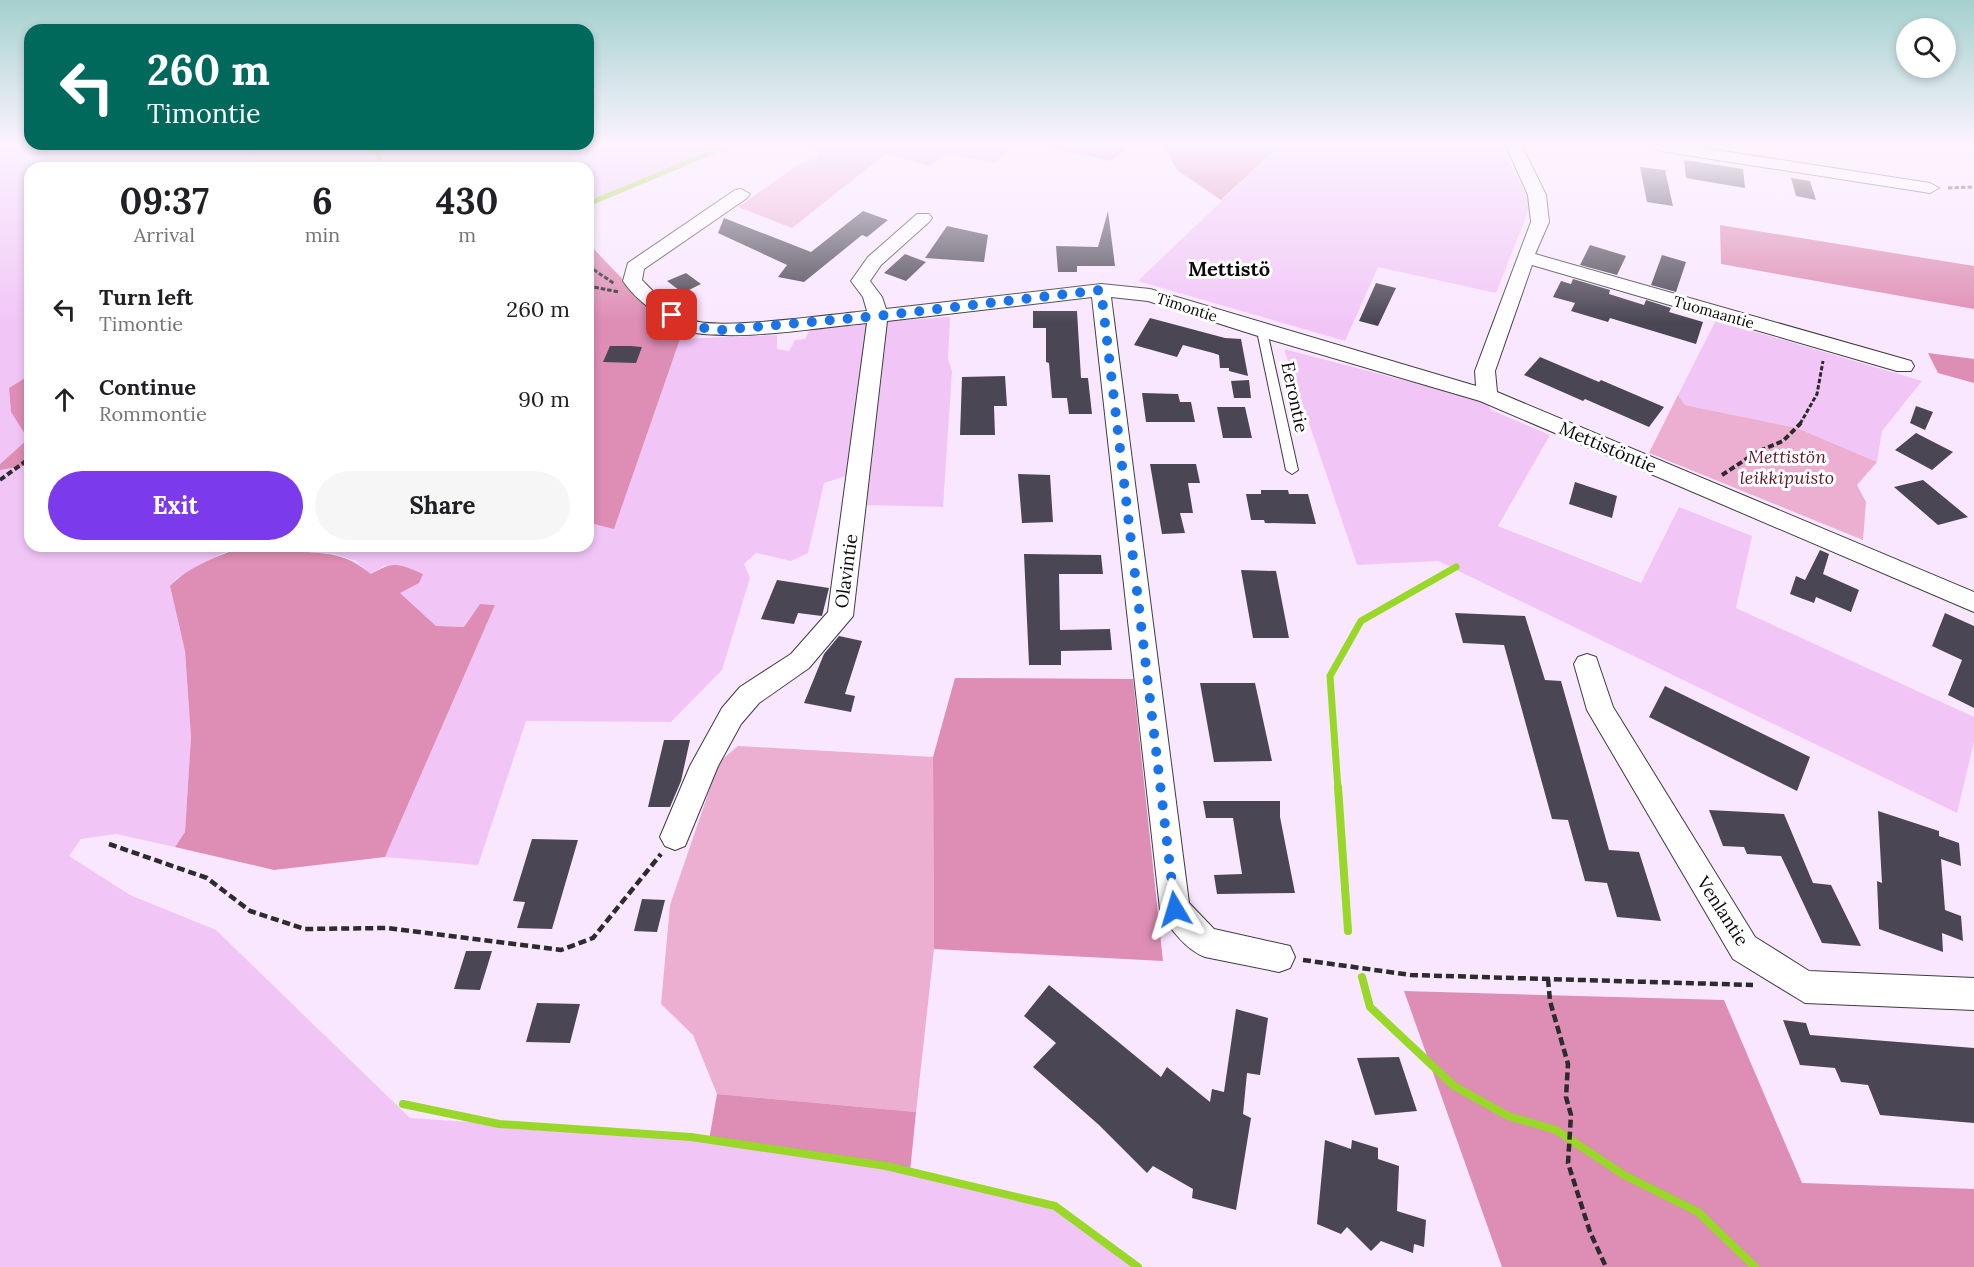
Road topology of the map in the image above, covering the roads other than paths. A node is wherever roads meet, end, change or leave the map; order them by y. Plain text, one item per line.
1 (725, 205) edge
2 (1539, 205) edge
3 (923, 218) dead end
4 (1525, 257) junction
5 (1101, 290) junction
6 (878, 316) junction
7 (1262, 331) junction
8 (1904, 366) dead end
9 (1487, 396) junction
10 (1292, 470) dead end
11 (1974, 602) edge
12 (1587, 664) dead end
13 (675, 837) road end
14 (1279, 957) road end
15 (1974, 994) edge

1 - 6 street, Timontie
2 - 4 street
3 - 6 street
4 - 8 street, Tuomaantie
4 - 9 street
5 - 6 street, Timontie
5 - 7 street, Timontie
5 - 14 street
6 - 13 street, Olavintie
7 - 9 street, Timontie
7 - 10 lane, Eerontie
9 - 11 street, Mettistöntie
12 - 15 street, Venlantie

